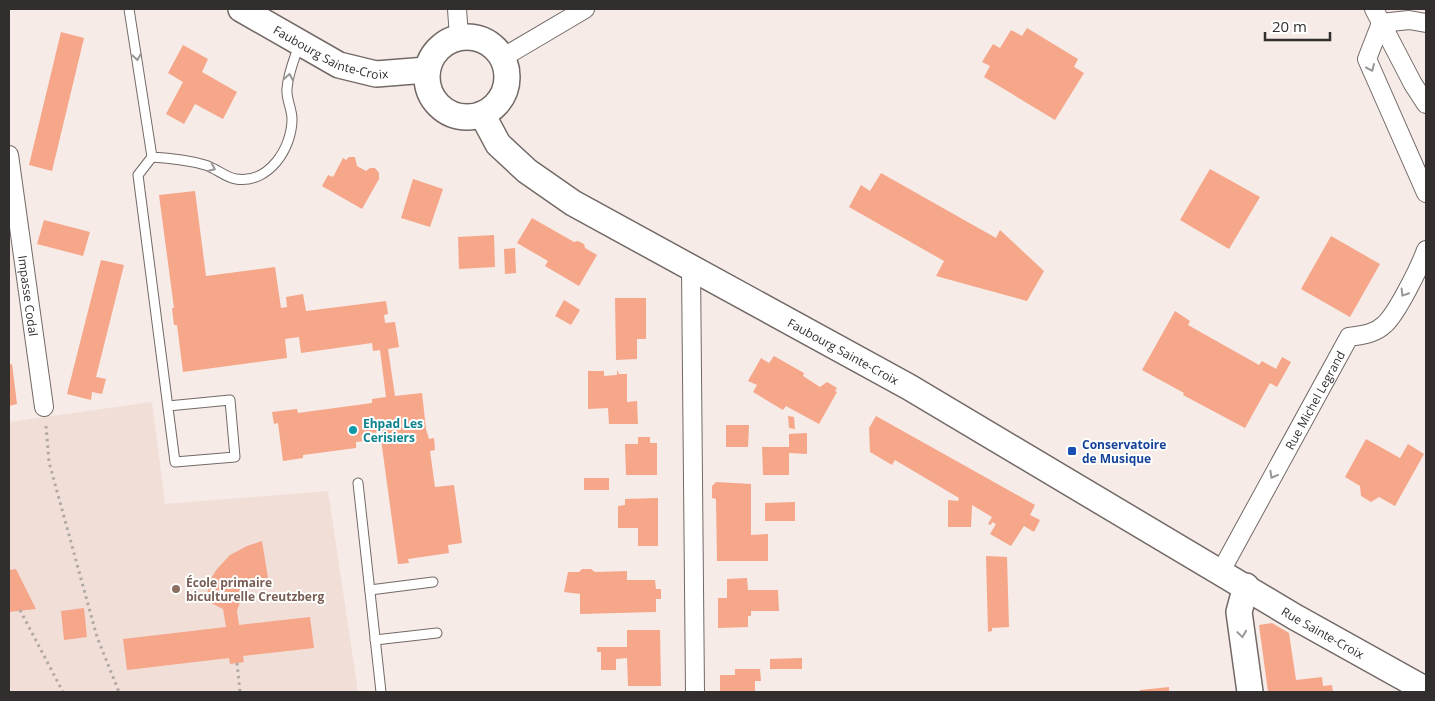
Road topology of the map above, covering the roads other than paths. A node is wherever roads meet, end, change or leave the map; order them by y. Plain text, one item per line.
1 (129, 9) edge
2 (241, 9) edge
3 (458, 9) edge
4 (585, 9) edge
5 (1377, 16) edge
6 (1426, 23) edge
7 (459, 36) junction
8 (300, 43) junction
9 (502, 58) junction
10 (427, 70) junction
11 (1426, 104) edge
12 (482, 114) junction
13 (9, 155) edge
14 (152, 157) junction
15 (1426, 192) edge
16 (1426, 250) edge
17 (691, 267) junction
18 (168, 406) junction
19 (44, 407) road end
20 (358, 483) dead end
21 (1221, 571) junction
22 (433, 582) dead end
23 (1246, 586) junction
24 (370, 590) junction
25 (437, 633) dead end
26 (376, 640) junction
27 (1426, 690) edge
28 (381, 692) edge
29 (695, 692) edge
30 (1250, 692) edge

1 -> 14 lane
2 - 8 main road, Faubourg Sainte-Croix
3 - 7 street
4 - 9 street
5 - 6 street
5 - 11 street
5 -> 15 street
7 - 9 main road
7 - 10 main road
8 - 10 main road, Faubourg Sainte-Croix
14 -> 8 lane
9 - 12 main road
10 - 12 main road
12 - 17 main road, Faubourg Sainte-Croix
13 - 19 street, Impasse Codal
14 - 18 lane
16 -> 21 street, Rue Michel Legrand
17 - 21 main road, Faubourg Sainte-Croix
17 - 29 street
18 - 18 lane
20 - 24 lane
21 - 23 main road, Rue Sainte-Croix
22 - 24 lane
23 - 27 main road, Rue Sainte-Croix
23 -> 30 main road
24 - 26 lane
25 - 26 lane
26 - 28 lane

